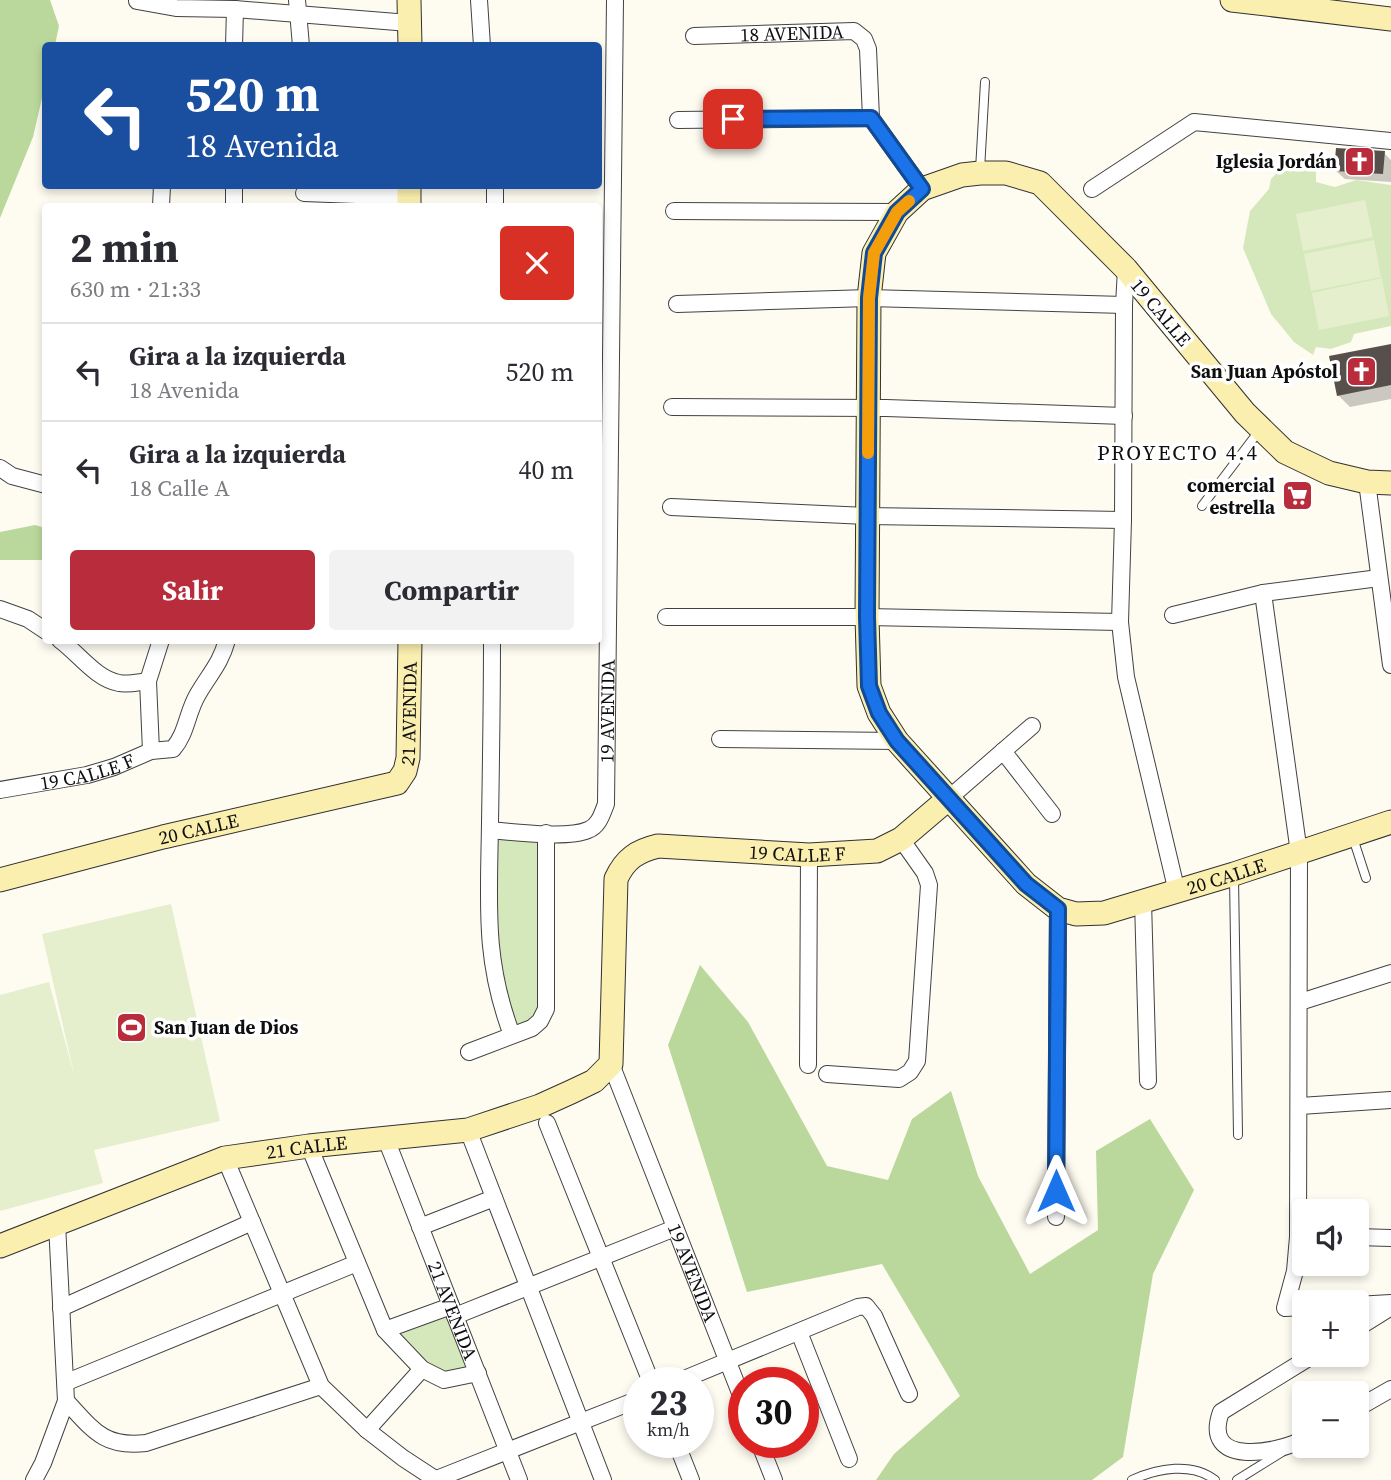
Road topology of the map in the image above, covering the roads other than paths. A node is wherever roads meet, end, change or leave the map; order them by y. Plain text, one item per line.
1 (479, 0) edge
2 (615, 0) edge
3 (1232, 0) edge
4 (136, 1) edge
5 (227, 6) edge
6 (298, 7) edge
7 (1391, 19) edge
8 (409, 23) edge
9 (694, 36) dead end
10 (233, 42) edge
11 (301, 42) edge
12 (482, 42) edge
13 (985, 82) dead end
14 (871, 118) junction
15 (678, 120) dead end
16 (1391, 141) edge
17 (980, 173) junction
18 (922, 189) junction
19 (1092, 189) dead end
20 (304, 195) edge
21 (409, 197) edge
22 (674, 211) dead end
23 (897, 212) junction
24 (605, 250) edge
25 (1126, 269) junction
26 (869, 298) junction
27 (677, 304) dead end
28 (1124, 312) junction
29 (672, 407) dead end
30 (868, 408) junction
31 (1124, 416) junction
32 (1261, 429) junction
33 (0, 468) edge
34 (1367, 482) junction
35 (1391, 483) edge
36 (42, 484) edge
37 (1202, 506) dead end
38 (671, 508) dead end
39 (867, 516) junction
40 (1123, 520) junction
41 (603, 538) edge
42 (1379, 578) junction
43 (1262, 593) junction
44 (0, 609) edge
45 (1173, 615) dead end
46 (666, 617) dead end
47 (867, 617) junction
48 (1120, 622) junction
49 (42, 628) edge
50 (65, 644) edge
51 (160, 644) edge
52 (226, 644) edge
53 (410, 644) edge
54 (492, 644) edge
55 (1391, 665) edge
56 (148, 681) junction
57 (1032, 726) dead end
58 (720, 739) dead end
59 (897, 741) junction
60 (151, 751) junction
61 (1003, 751) junction
62 (397, 783) joint
63 (0, 790) edge
64 (948, 799) junction
65 (1052, 814) dead end
66 (1391, 822) edge
67 (490, 830) junction
68 (546, 833) junction
69 (1352, 835) junction
70 (901, 839) junction
71 (1299, 853) junction
72 (809, 855) junction
73 (628, 858) joint
74 (1234, 874) junction
75 (1366, 878) dead end
76 (0, 880) edge
77 (1177, 892) junction
78 (1143, 901) junction
79 (1058, 909) junction
80 (1391, 972) edge
81 (1300, 1002) junction
82 (512, 1035) junction
83 (470, 1052) dead end
84 (611, 1064) junction
85 (808, 1065) dead end
86 (827, 1074) dead end
87 (1148, 1081) dead end
88 (1391, 1100) edge
89 (1300, 1105) junction
90 (547, 1123) dead end
91 (468, 1130) junction
92 (1238, 1135) dead end
93 (386, 1139) junction
94 (309, 1146) junction
95 (225, 1157) junction
96 (494, 1199) junction
97 (1301, 1199) edge
98 (1056, 1217) dead end
99 (252, 1222) junction
100 (57, 1224) junction
101 (420, 1227) junction
102 (676, 1228) junction
103 (1369, 1237) edge
104 (1391, 1238) edge
105 (0, 1247) edge
106 (601, 1258) junction
107 (357, 1263) junction
108 (1294, 1276) edge
109 (529, 1288) junction
110 (283, 1295) junction
111 (1369, 1305) edge
112 (1391, 1305) edge
113 (61, 1308) junction
114 (1292, 1308) edge
115 (453, 1311) junction
116 (1369, 1320) edge
117 (384, 1331) junction
118 (799, 1332) junction
119 (727, 1360) junction
120 (645, 1367) edge
121 (711, 1367) edge
122 (730, 1367) edge
123 (1294, 1367) edge
124 (422, 1369) junction
125 (478, 1373) junction
126 (67, 1382) junction
127 (321, 1386) junction
128 (1391, 1389) edge
129 (909, 1394) dead end
130 (66, 1401) junction
131 (1369, 1402) edge
132 (623, 1406) edge
133 (580, 1423) junction
134 (367, 1430) junction
135 (1292, 1443) edge
136 (1292, 1446) edge
137 (507, 1451) junction
138 (682, 1458) edge
139 (765, 1458) edge
140 (849, 1459) dead end
141 (435, 1479) edge
142 (34, 1480) edge
143 (519, 1480) edge
144 (603, 1480) edge
145 (691, 1480) edge
146 (774, 1480) edge
147 (1132, 1480) edge
148 (1215, 1480) edge
149 (1237, 1480) edge

1 - 12 street
2 - 24 street, 19 AVENIDA
3 - 7 street
4 - 5 street
5 - 6 street
5 - 10 street
6 - 8 street
6 - 11 street
9 - 14 street, 18 AVENIDA
13 - 17 lane
14 - 15 street
14 - 18 street
16 - 19 street
17 - 18 street, 19 CALLE
17 - 25 street, 19 CALLE
18 - 23 street
20 - 21 street
22 - 23 street
23 - 26 street
24 - 41 street, 19 AVENIDA
25 - 28 street
25 - 32 street, 19 CALLE
26 - 27 street
26 - 28 street
26 - 30 street
28 - 31 street
29 - 30 street
30 - 31 street
30 - 39 street
31 - 40 street
32 - 34 street, 19 CALLE
32 - 37 lane
33 - 36 street
34 - 35 street, 19 CALLE
34 - 42 street
38 - 39 street
39 - 40 street
39 - 47 street
40 - 48 street
41 - 68 street, 19 AVENIDA
42 - 43 street
42 - 55 street
43 - 45 street
43 - 71 street
44 - 49 street
46 - 47 street
47 - 48 street
47 - 59 street
48 - 77 street
50 - 56 street
51 - 56 street
52 - 60 street, 19 CALLE F
53 - 62 street, 21 AVENIDA
54 - 67 street
56 - 60 street
57 - 61 street
58 - 59 street
59 - 64 street
60 - 63 street, 19 CALLE F
61 - 64 street
61 - 65 street
62 - 76 street, 20 CALLE
64 - 70 street, 19 CALLE F
64 - 79 street
66 - 69 street, 20 CALLE
67 - 68 street
67 - 82 street
68 - 82 street
69 - 71 street, 20 CALLE
69 - 75 lane
70 - 72 street, 19 CALLE F
70 - 86 street
71 - 74 street, 20 CALLE
71 - 81 street
72 - 73 street, 19 CALLE F
72 - 85 street
73 - 84 street, 19 AVENIDA
74 - 77 street, 20 CALLE
74 - 92 lane
77 - 78 street, 20 CALLE
78 - 79 street, 20 CALLE
78 - 87 street
79 - 98 street
80 - 81 street
81 - 89 street
82 - 83 street
84 - 91 street, 21 CALLE
84 - 102 street, 19 AVENIDA
88 - 89 street
89 - 97 street
90 - 106 street
91 - 93 street, 21 CALLE
91 - 96 street
93 - 94 street, 21 CALLE
93 - 101 street, 21 AVENIDA
94 - 95 street, 21 CALLE
94 - 107 street
95 - 99 street
95 - 100 street, 21 CALLE
96 - 101 street
96 - 109 street
99 - 110 street
99 - 113 street
100 - 105 street, 21 CALLE
100 - 113 street
101 - 115 street, 21 AVENIDA
102 - 106 street
102 - 119 street, 19 AVENIDA
103 - 104 street
106 - 109 street
106 - 120 street
107 - 110 street
107 - 117 street
108 - 114 street
109 - 115 street
109 - 133 street
110 - 126 street
110 - 127 street
111 - 112 street
112 - 116 street
113 - 126 street
115 - 117 street
115 - 125 street, 21 AVENIDA
117 - 124 street
118 - 119 street
118 - 129 street
118 - 140 street
119 - 121 street
119 - 122 street, 19 AVENIDA
123 - 135 street
124 - 125 street
124 - 134 street
125 - 137 street, 21 AVENIDA
126 - 130 street
127 - 130 street
127 - 134 street
128 - 131 street
130 - 142 street
132 - 133 street
133 - 137 street
133 - 144 street
134 - 141 street
136 - 149 lane
137 - 141 street
137 - 143 street, 21 AVENIDA
138 - 145 street
139 - 146 street
147 - 148 lane

